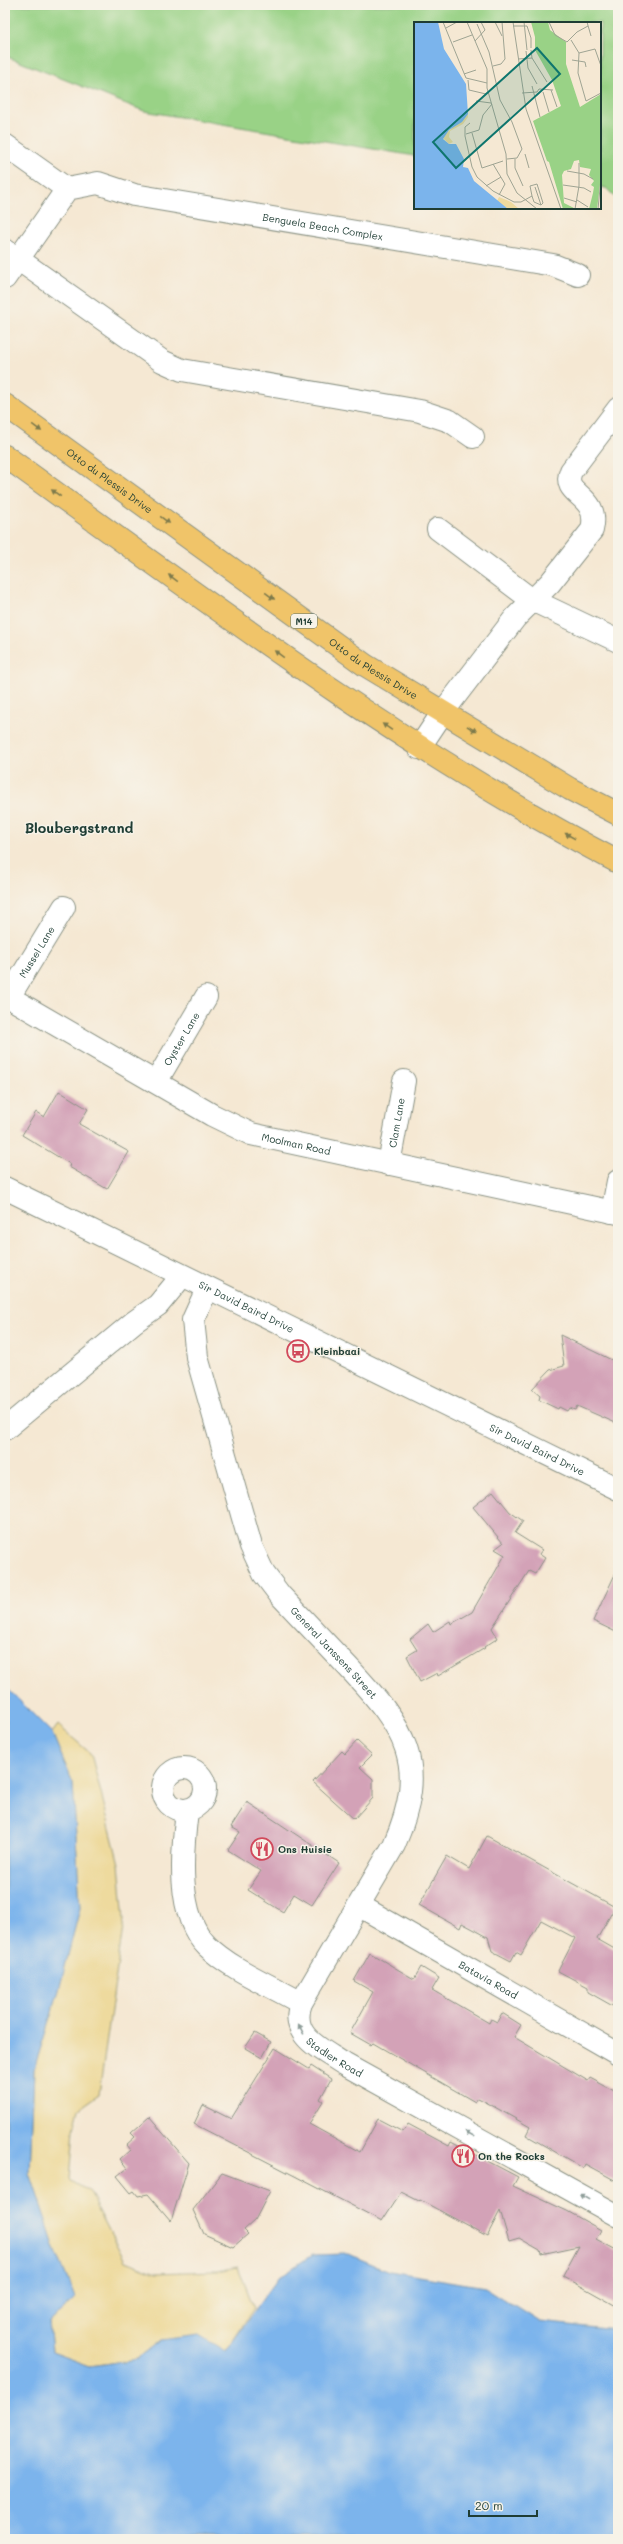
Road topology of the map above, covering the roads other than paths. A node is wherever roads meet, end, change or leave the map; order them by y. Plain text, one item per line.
1 (5, 145) edge
2 (67, 189) junction
3 (12, 255) edge
4 (578, 275) dead end
5 (5, 278) edge
6 (5, 405) edge
7 (618, 409) edge
8 (473, 437) dead end
9 (5, 456) edge
10 (438, 529) dead end
11 (532, 600) junction
12 (618, 641) edge
13 (443, 712) junction
14 (419, 748) junction
15 (618, 814) edge
16 (618, 862) edge
17 (64, 907) dead end
18 (7, 996) edge
19 (206, 997) dead end
20 (404, 1081) dead end
21 (156, 1082) junction
22 (389, 1164) junction
23 (618, 1181) edge
24 (5, 1188) edge
25 (615, 1212) edge
26 (182, 1276) junction
27 (208, 1289) junction
28 (5, 1429) edge
29 (618, 1489) edge
30 (187, 1811) dead end
31 (360, 1906) junction
32 (301, 2003) junction
33 (618, 2054) edge
34 (618, 2216) edge

1 - 2 street
2 - 3 street
2 - 4 street, Benguela Beach Complex
3 - 5 street
3 - 8 street
6 -> 13 main road, Otto du Plessis Drive / M14
7 - 11 street
14 -> 9 main road
10 - 11 street
11 - 12 street
11 - 13 street
13 - 14 street
13 -> 15 main road, Otto du Plessis Drive / M14
16 -> 14 main road
17 - 18 street, Mussel Lane
18 - 21 street, Moolman Road
19 - 21 street, Oyster Lane
20 - 22 street, Clam Lane
21 - 22 street, Moolman Road
22 - 25 street, Moolman Road
23 - 25 street
24 - 26 street, Sir David Baird Drive
26 - 27 street, Sir David Baird Drive
26 - 28 street
27 - 29 street, Sir David Baird Drive
27 - 31 street, General Janssens Street
30 - 32 street
31 - 32 street, General Janssens Street
31 - 33 street, Batavia Road
34 -> 32 street, Stadler Road

